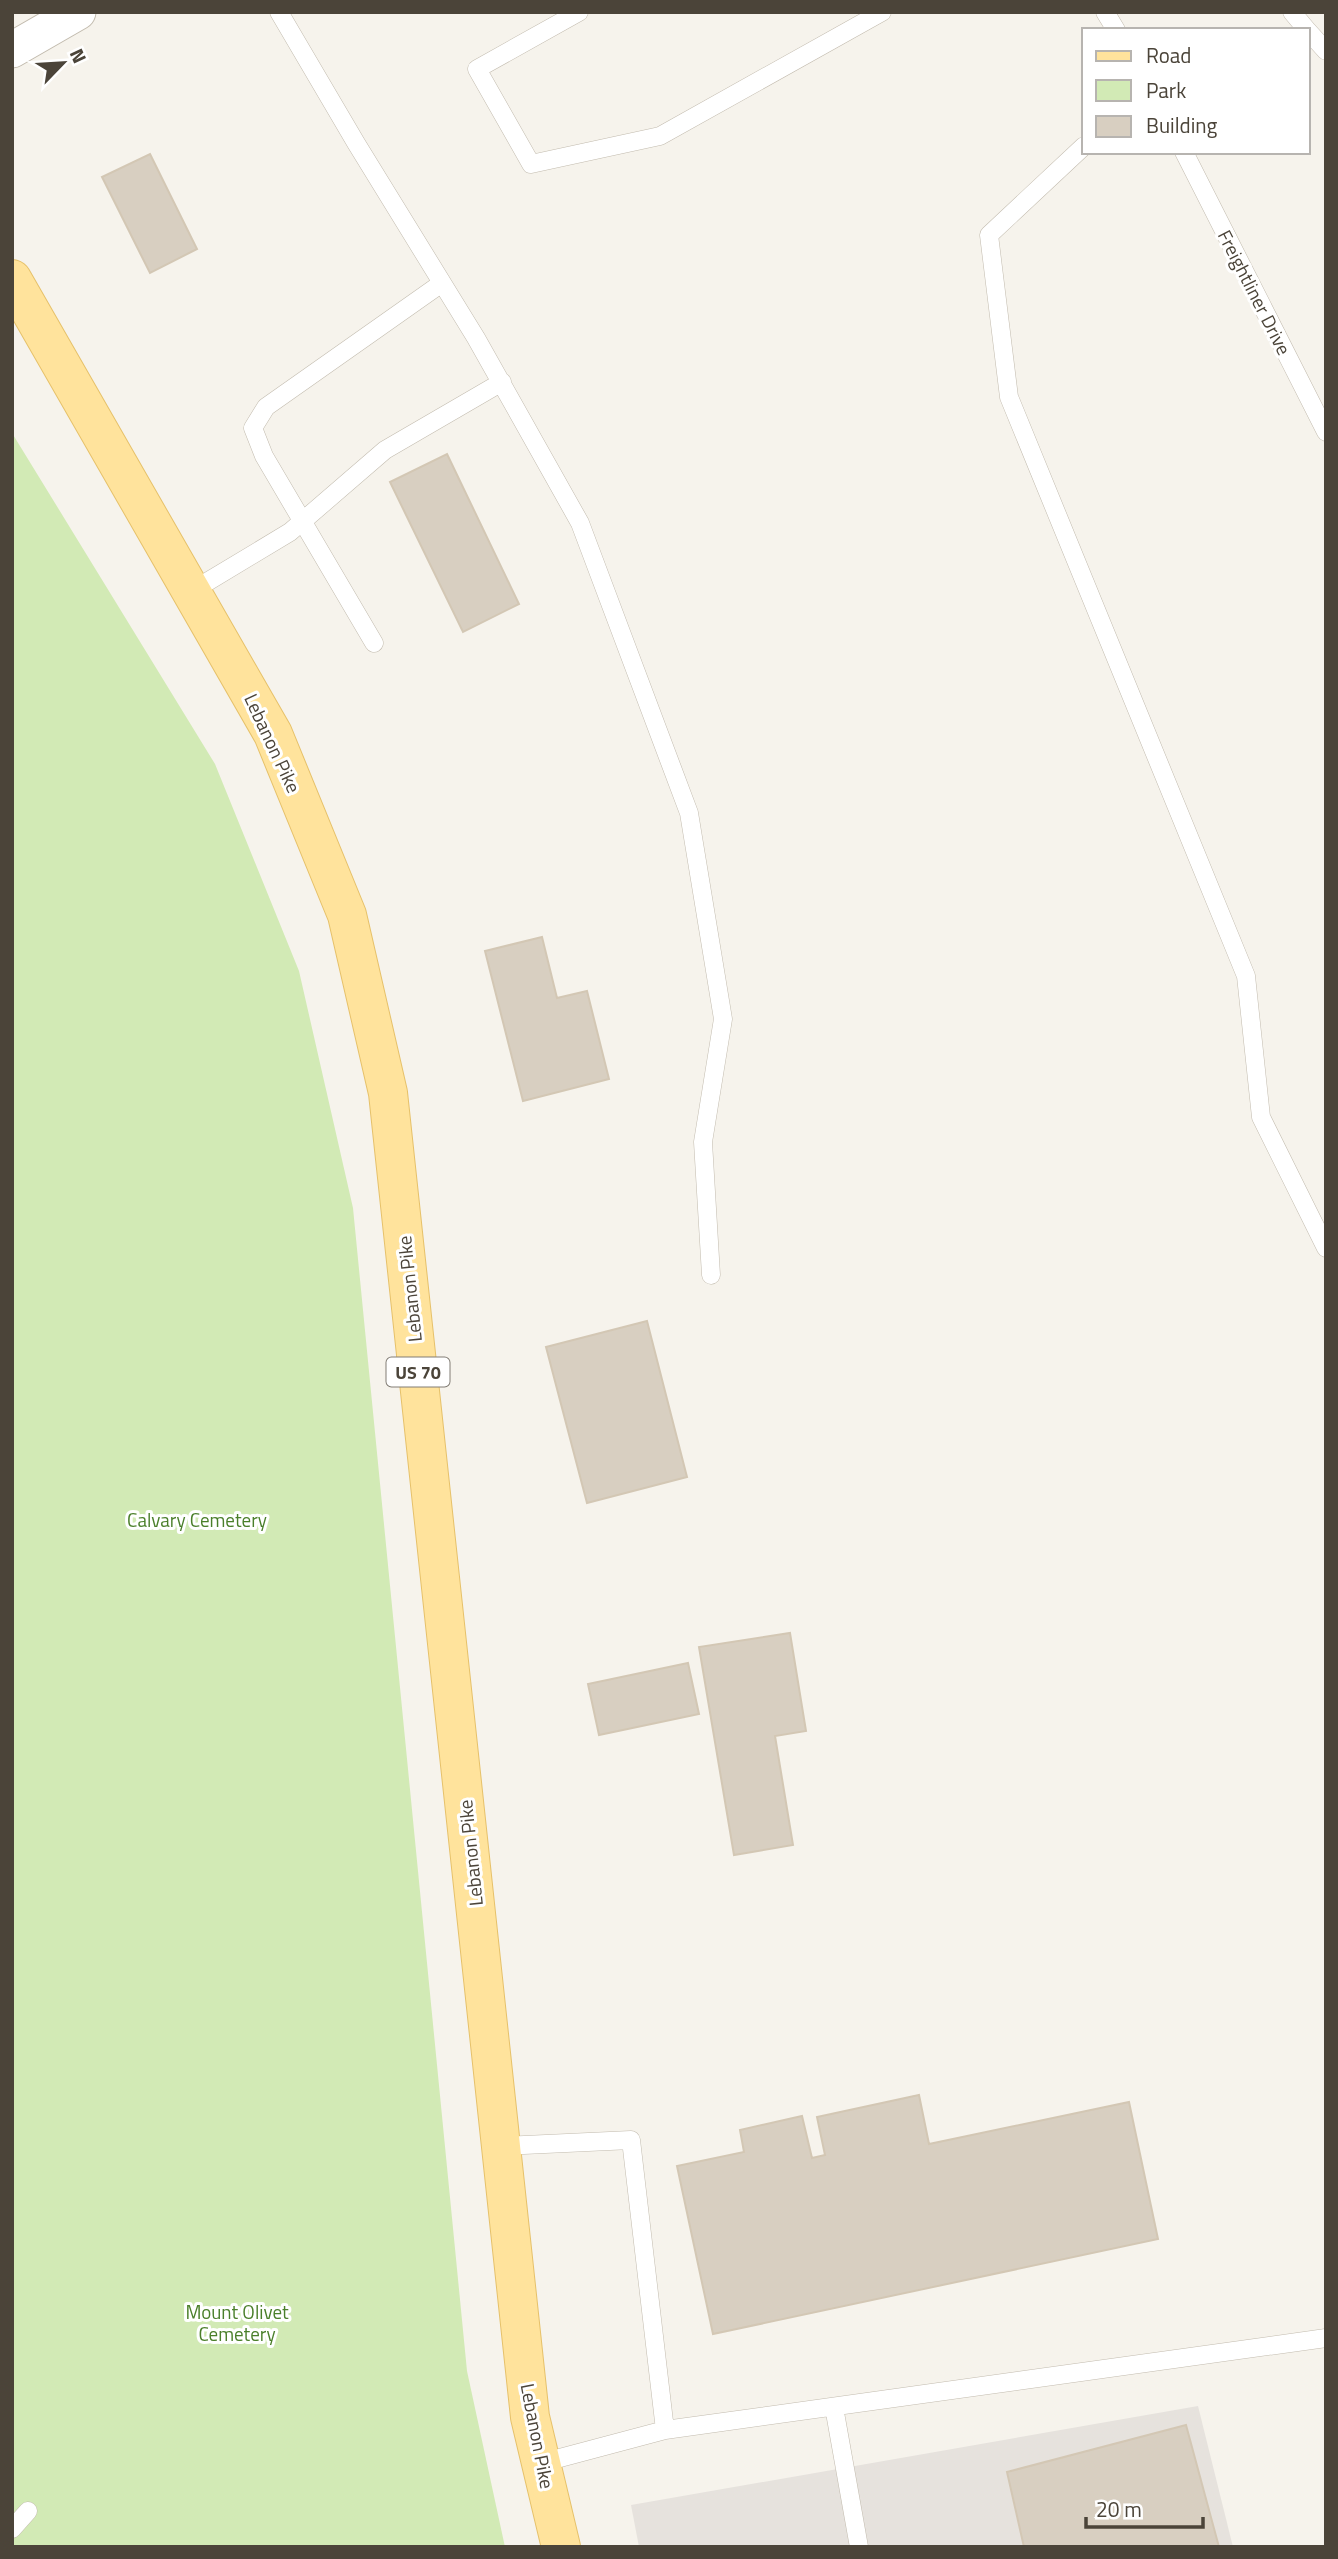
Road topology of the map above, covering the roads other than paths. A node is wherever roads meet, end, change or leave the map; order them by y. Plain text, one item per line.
1 (78, 12) edge
2 (279, 12) edge
3 (579, 12) edge
4 (882, 12) edge
5 (1105, 12) edge
6 (1292, 12) edge
7 (1115, 28) edge
8 (1305, 28) edge
9 (1310, 33) edge
10 (12, 50) edge
11 (1326, 51) edge
12 (1082, 148) edge
13 (1185, 154) edge
14 (12, 279) edge
15 (442, 283) junction
16 (502, 382) junction
17 (1326, 432) edge
18 (303, 519) junction
19 (192, 592) junction
20 (374, 643) dead end
21 (1326, 1248) edge
22 (711, 1275) dead end
23 (501, 2146) junction
24 (1326, 2338) edge
25 (834, 2407) junction
26 (665, 2430) junction
27 (541, 2463) junction
28 (28, 2511) dead end
29 (12, 2529) edge
30 (561, 2547) edge
31 (859, 2547) edge

1 - 10 street
2 - 15 lane
3 - 4 lane
5 - 7 lane
6 - 8 lane
9 - 11 lane
12 - 21 lane
13 - 17 lane, Freightliner Drive
14 - 19 main road, Lebanon Pike / US 70
15 - 16 lane
15 - 18 lane
16 - 18 lane
16 - 22 lane
18 - 19 lane
18 - 20 lane
19 - 23 main road, Lebanon Pike / US 70
23 - 26 lane
23 - 27 main road, Lebanon Pike / US 70
24 - 25 lane
25 - 26 lane
25 - 31 lane
26 - 27 lane
27 - 30 main road, Lebanon Pike / US 70
28 - 29 lane

